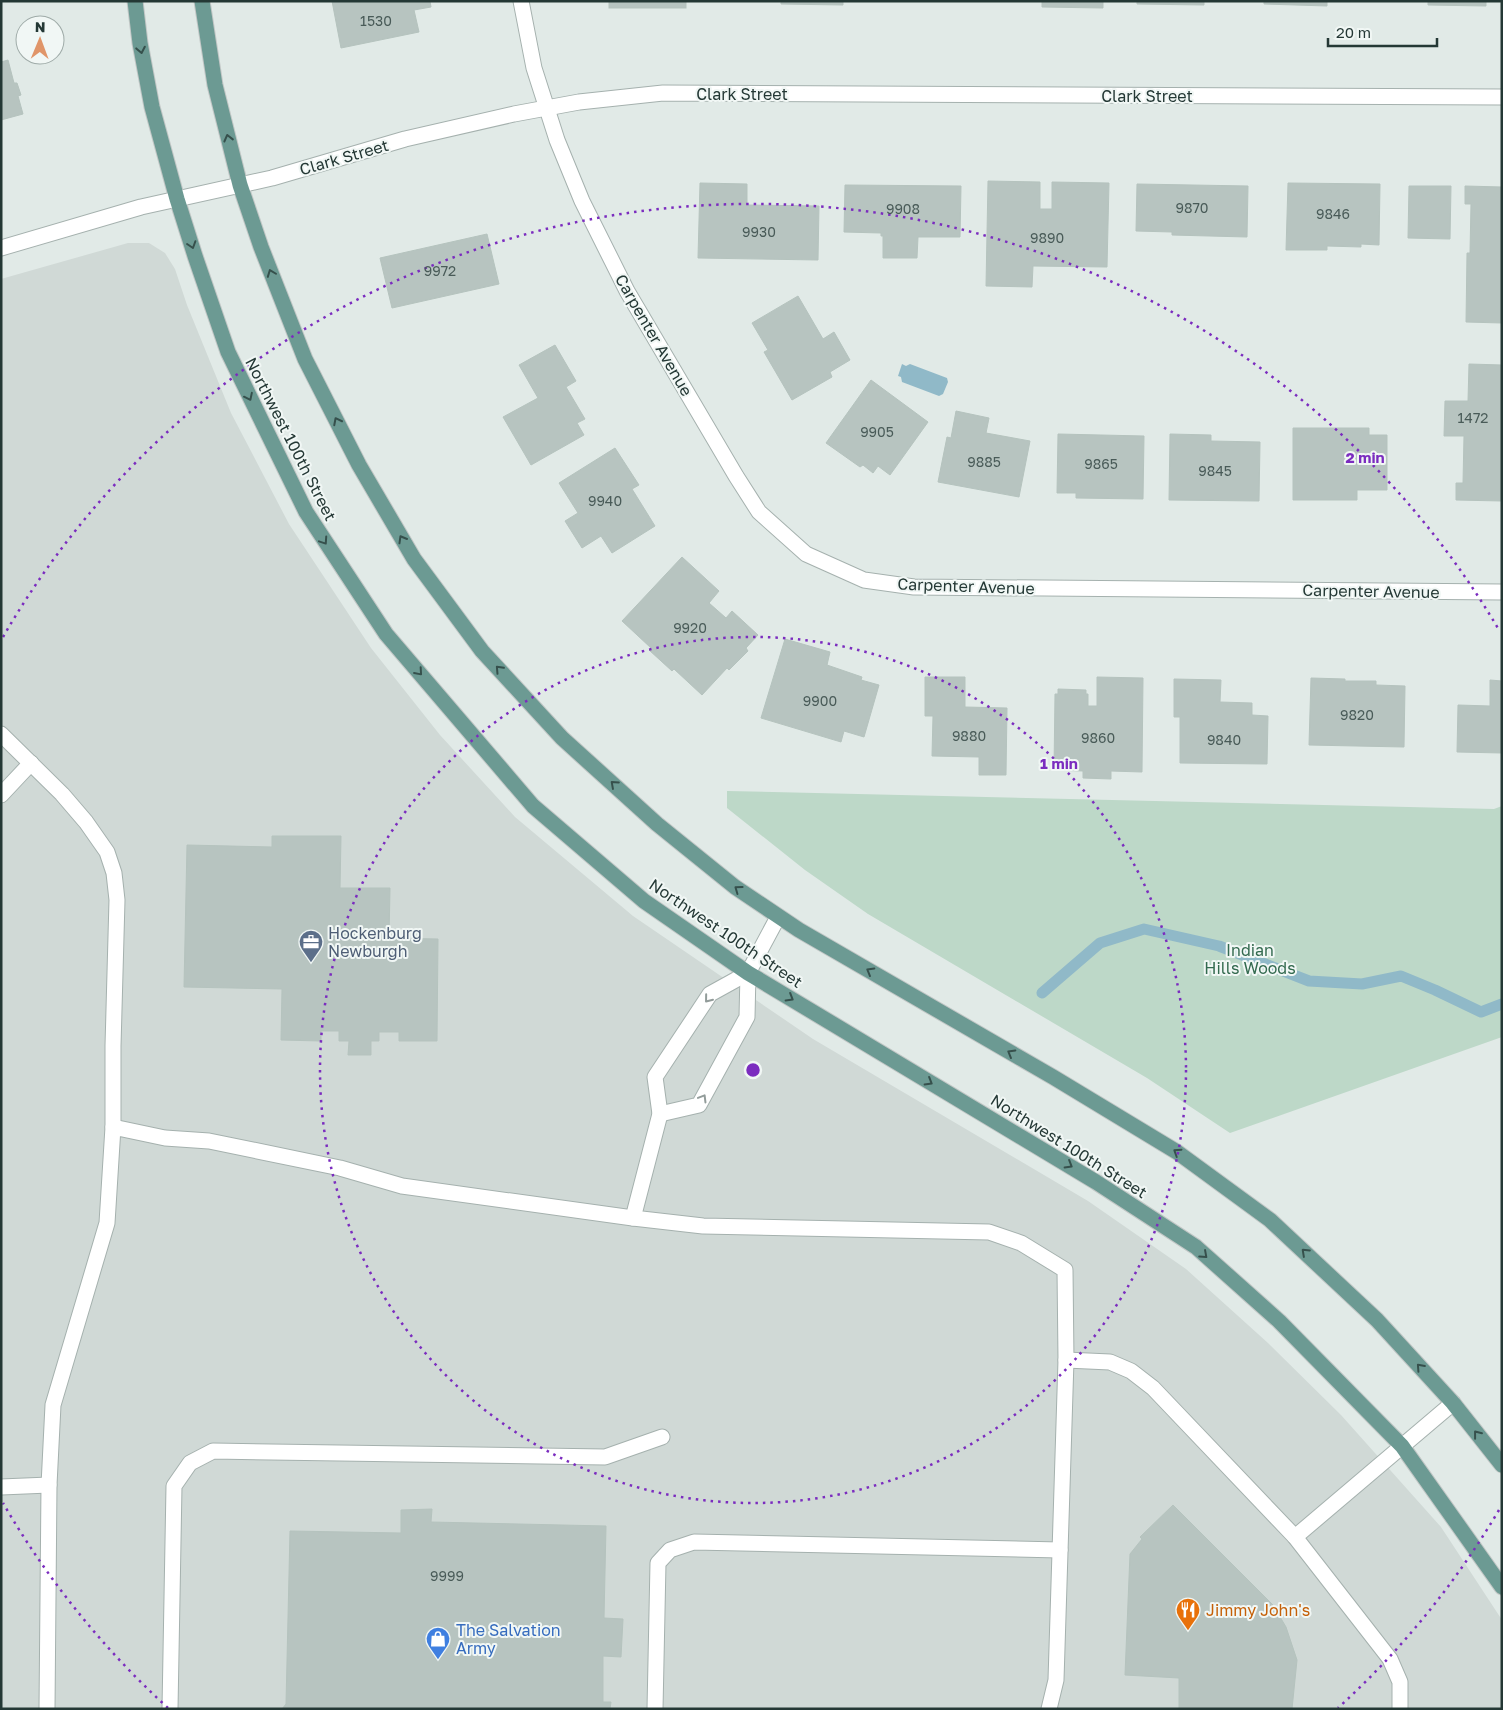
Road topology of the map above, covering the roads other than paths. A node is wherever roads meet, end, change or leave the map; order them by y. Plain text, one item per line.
1 (135, 1) edge
2 (202, 1) edge
3 (521, 1) edge
4 (1502, 97) edge
5 (547, 108) junction
6 (240, 185) junction
7 (177, 199) junction
8 (1, 248) edge
9 (1502, 592) edge
10 (1, 734) edge
11 (31, 763) junction
12 (1, 796) edge
13 (778, 917) junction
14 (748, 973) junction
15 (660, 1114) junction
16 (114, 1127) junction
17 (633, 1218) junction
18 (1066, 1360) junction
19 (1453, 1403) junction
20 (662, 1437) dead end
21 (1402, 1446) junction
22 (1502, 1465) edge
23 (49, 1485) junction
24 (1, 1486) edge
25 (1295, 1536) junction
26 (1060, 1550) junction
27 (1502, 1587) edge
28 (47, 1709) edge
29 (170, 1709) edge
30 (655, 1709) edge
31 (1049, 1709) edge
32 (1400, 1709) edge

1 -> 7 main road, Northwest 100th Street
6 -> 2 main road
3 - 5 street, Carpenter Avenue
4 - 5 street, Clark Street
5 - 6 street, Clark Street
5 - 9 street, Carpenter Avenue
6 - 7 street, Clark Street
13 -> 6 main road
7 - 8 street, Clark Street
7 -> 14 main road, Northwest 100th Street
10 - 11 street
11 - 12 street
11 - 16 street
13 - 14 street
19 -> 13 main road
14 -> 15 street
15 -> 14 street
14 -> 21 main road, Northwest 100th Street
15 - 17 street
16 - 17 street
16 - 23 street
17 - 18 street
18 - 25 street
18 - 26 street
19 - 21 street
22 -> 19 main road
20 - 29 street
21 - 25 street
21 - 27 main road, Northwest 100th Street
23 - 24 street
23 - 28 street
25 - 32 street
26 - 30 street
26 - 31 street

